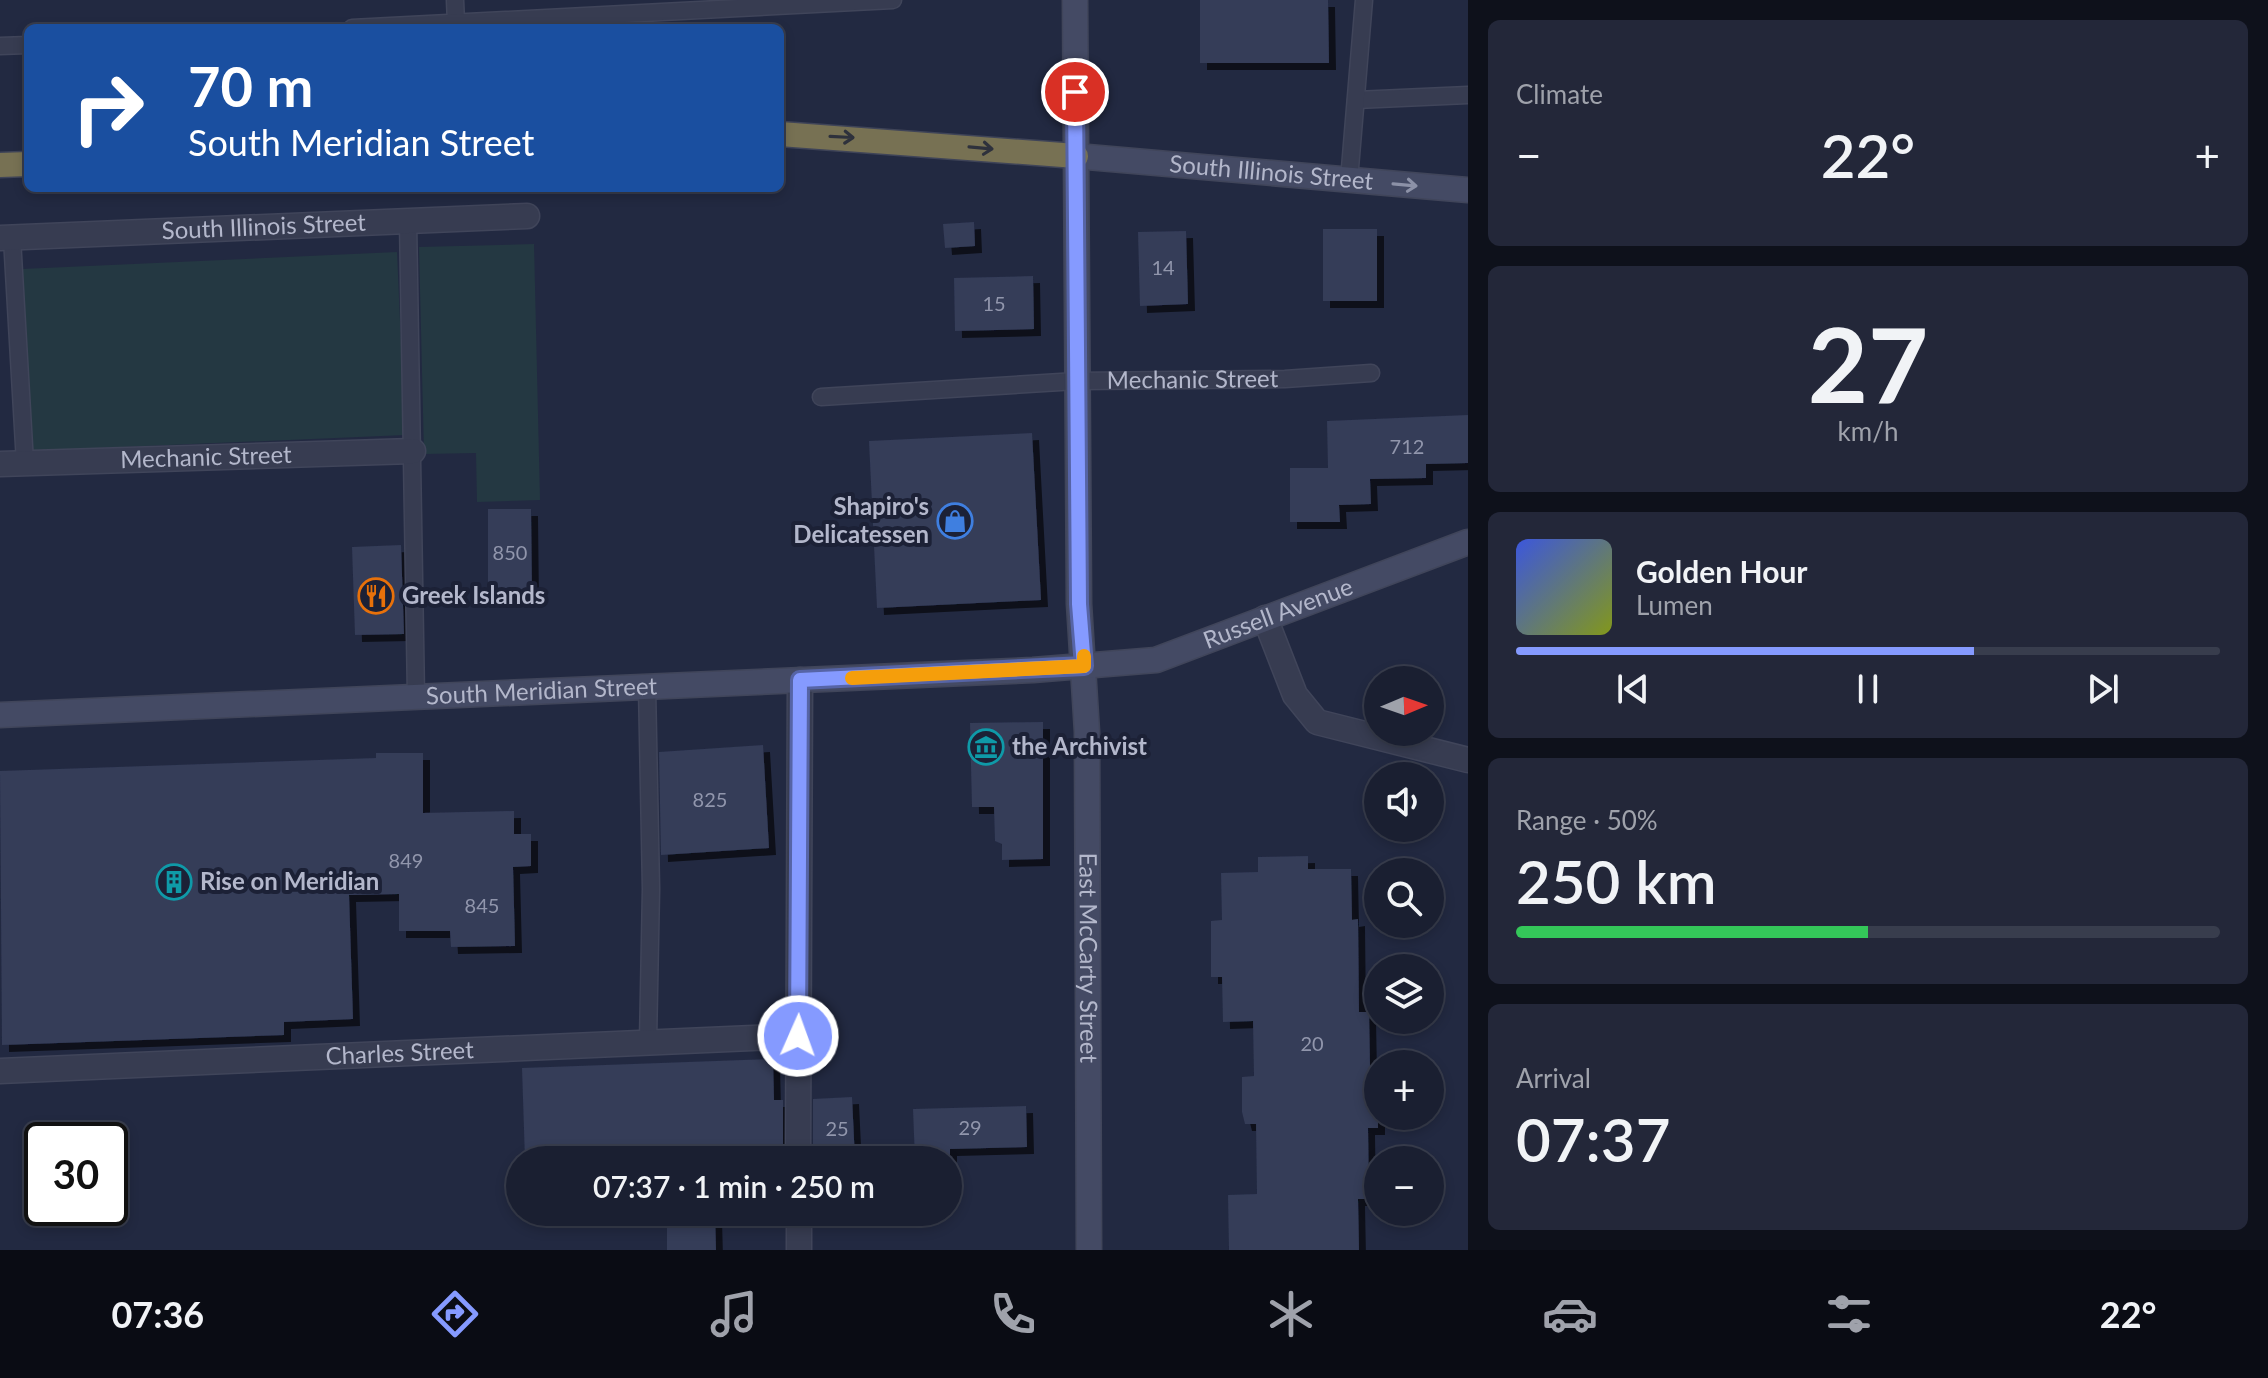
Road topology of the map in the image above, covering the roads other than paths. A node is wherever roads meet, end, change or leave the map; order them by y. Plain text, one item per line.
1 (455, 0) edge
2 (893, 0) edge
3 (1075, 0) edge
4 (1364, 0) edge
5 (456, 23) junction
6 (435, 24) edge
7 (24, 45) edge
8 (0, 46) edge
9 (1468, 95) edge
10 (1356, 100) junction
11 (784, 134) edge
12 (1076, 156) junction
13 (24, 164) edge
14 (0, 165) edge
15 (1349, 180) junction
16 (1468, 190) edge
17 (527, 216) dead end
18 (408, 220) junction
19 (6, 238) edge
20 (1371, 373) dead end
21 (1077, 381) junction
22 (821, 397) dead end
23 (413, 451) junction
24 (25, 463) junction
25 (0, 464) edge
26 (1468, 542) edge
27 (1265, 618) junction
28 (1084, 666) junction
29 (800, 680) junction
30 (647, 686) junction
31 (416, 697) junction
32 (0, 715) edge
33 (1468, 760) edge
34 (798, 1036) junction
35 (648, 1042) junction
36 (0, 1071) edge
37 (798, 1146) edge
38 (799, 1226) edge
39 (799, 1250) edge
40 (1089, 1250) edge

1 - 5 lane
2 - 5 lane
3 - 12 main road, East McCarty Street
4 - 10 lane
5 - 6 lane
7 - 8 lane
9 - 10 lane
10 - 15 lane
11 -> 12 highway
12 - 15 main road, South Illinois Street
12 - 21 main road, East McCarty Street
13 - 14 highway
15 -> 16 main road, South Illinois Street
17 - 18 street, South Illinois Street
18 - 19 street, South Illinois Street
18 - 23 lane
19 - 24 lane
20 - 21 lane, Mechanic Street
21 - 22 lane, Mechanic Street
21 - 28 main road, East McCarty Street
23 - 24 street, Mechanic Street
23 - 31 lane
24 - 25 street, Mechanic Street
26 - 27 main road, Russell Avenue
27 - 28 main road, Russell Avenue
27 - 33 street
28 - 29 main road, South Meridian Street
28 - 40 main road, East McCarty Street
29 - 30 main road, South Meridian Street
29 - 34 street
30 - 31 main road, South Meridian Street
30 - 35 lane
31 - 32 main road, South Meridian Street
34 - 35 street, Charles Street
34 - 37 street
35 - 36 street, Charles Street
38 - 39 street

